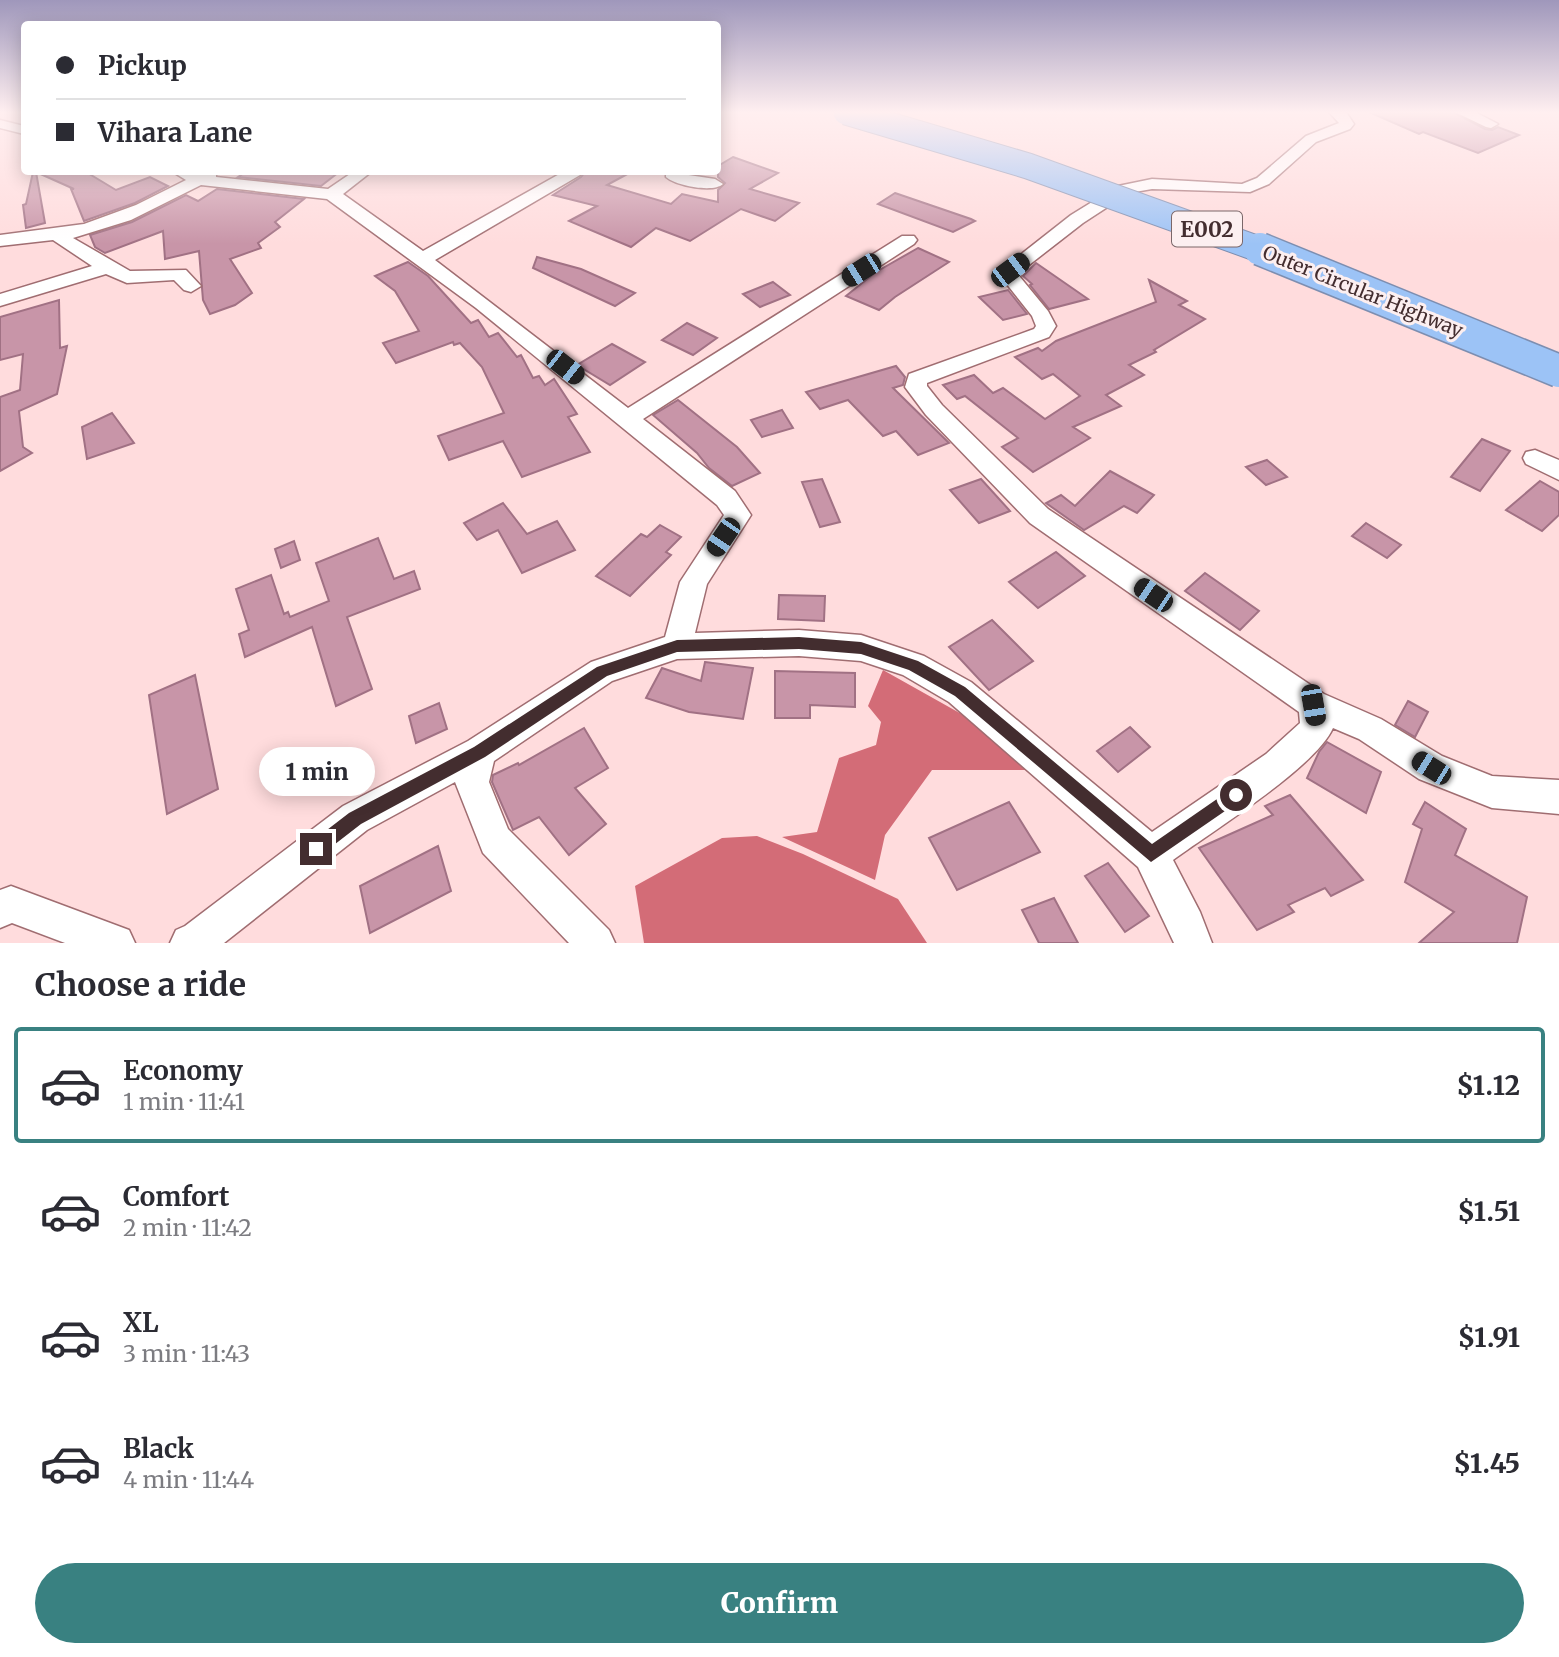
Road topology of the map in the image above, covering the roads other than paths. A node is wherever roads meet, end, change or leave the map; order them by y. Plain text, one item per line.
1 (998, 156) edge
2 (1049, 156) edge
3 (1292, 156) edge
4 (196, 175) edge
5 (205, 175) edge
6 (359, 175) edge
7 (569, 175) edge
8 (673, 175) edge
9 (715, 184) dead end
10 (331, 194) junction
11 (57, 234) junction
12 (908, 240) dead end
13 (0, 241) edge
14 (424, 259) junction
15 (107, 268) junction
16 (191, 286) dead end
17 (0, 300) edge
18 (1559, 347) edge
19 (1559, 371) edge
20 (628, 418) junction
21 (1535, 458) dead end
22 (1559, 471) edge
23 (677, 646) junction
24 (1313, 705) junction
25 (480, 752) junction
26 (1559, 797) edge
27 (1151, 854) junction
28 (0, 909) edge
29 (116, 943) edge
30 (190, 943) edge
31 (596, 943) edge
32 (1193, 943) edge

1 - 19 highway, Outer Circular Highway / E002, bridge
2 - 18 highway, Outer Circular Highway / E002
3 - 24 street
4 - 11 street
5 - 10 street
6 - 10 street
7 - 14 street
8 - 9 street
10 - 14 street
11 - 13 street
11 - 15 street
12 - 20 street
14 - 20 street
15 - 16 street
15 - 17 street
20 - 23 street
21 - 22 street
23 - 25 street
23 - 27 street
24 - 26 street
24 - 27 street
25 - 30 street
25 - 31 street
27 - 32 street
28 - 29 street

